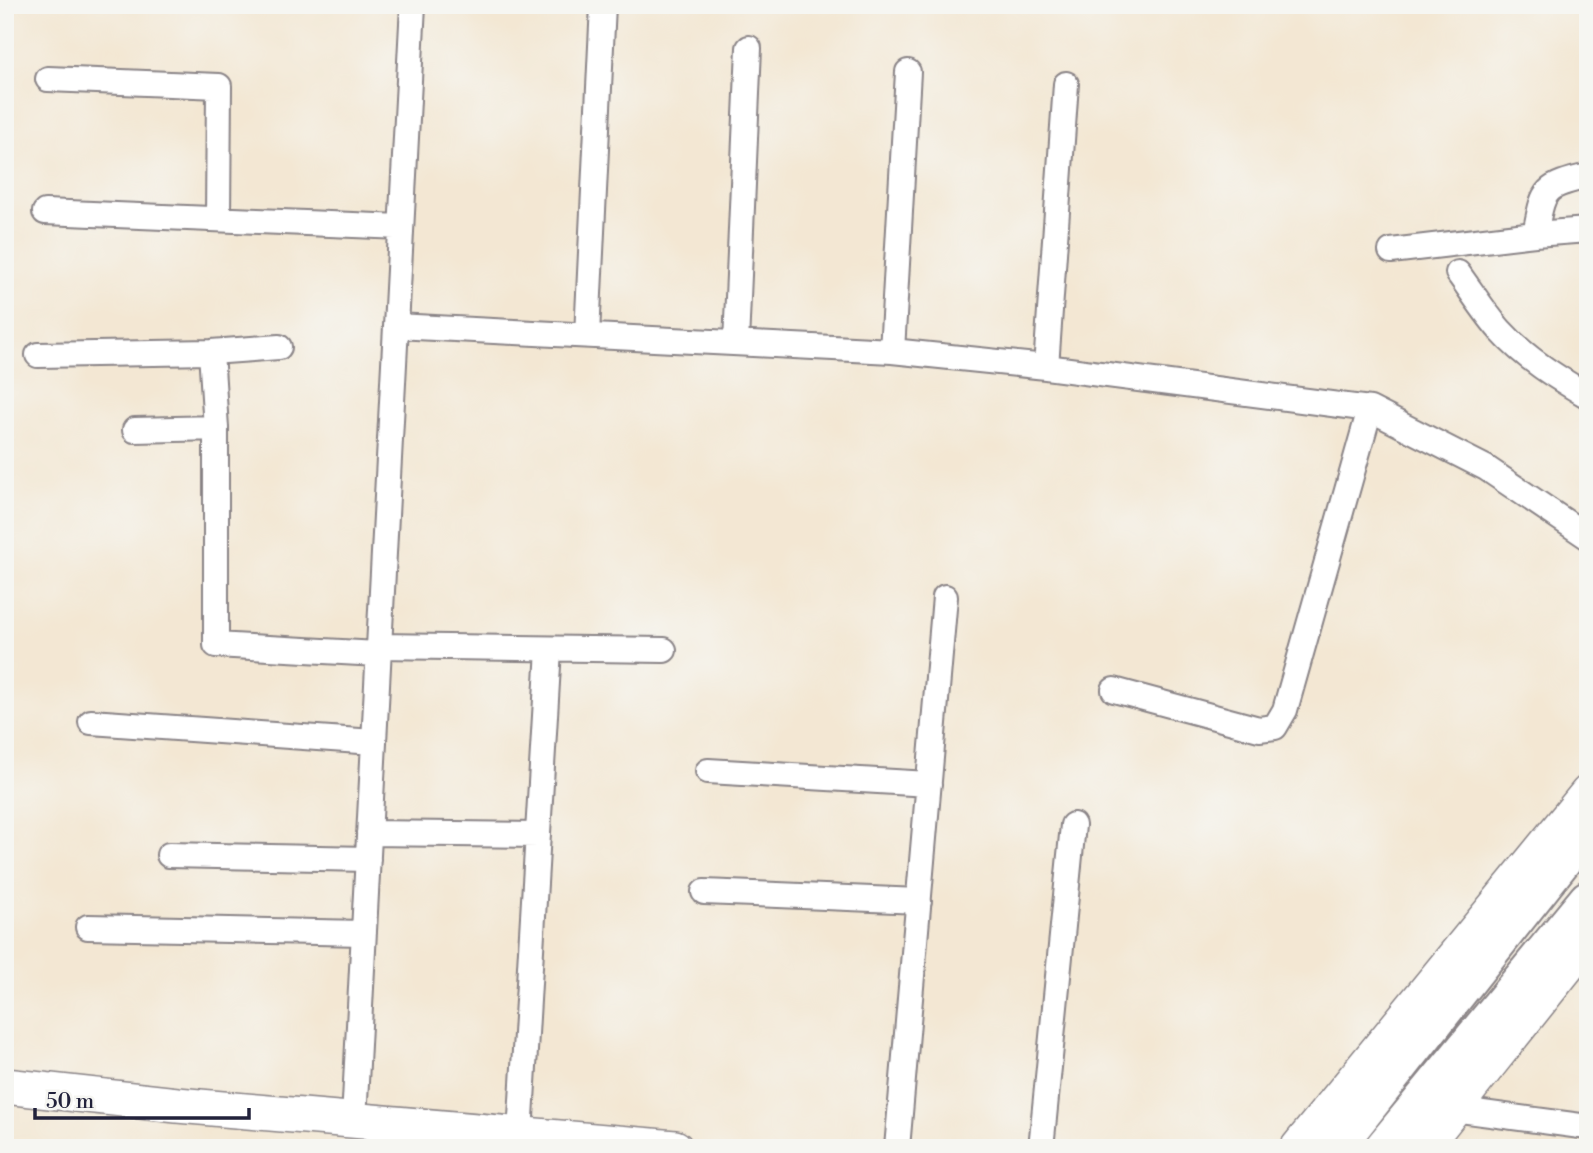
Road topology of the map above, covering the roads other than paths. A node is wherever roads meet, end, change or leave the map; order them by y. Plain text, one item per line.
1 (413, 5) edge
2 (603, 5) edge
3 (749, 48) dead end
4 (908, 72) dead end
5 (48, 79) dead end
6 (1066, 84) dead end
7 (1588, 176) edge
8 (45, 212) dead end
9 (218, 219) junction
10 (401, 227) junction
11 (1588, 230) edge
12 (1535, 234) junction
13 (1391, 251) dead end
14 (1458, 273) dead end
15 (396, 326) junction
16 (587, 335) junction
17 (736, 343) junction
18 (279, 347) dead end
19 (892, 351) junction
20 (211, 352) junction
21 (38, 355) dead end
22 (1046, 367) junction
23 (1588, 396) edge
24 (1370, 409) junction
25 (215, 428) junction
26 (135, 430) dead end
27 (1588, 537) edge
28 (945, 597) dead end
29 (549, 649) junction
30 (379, 650) junction
31 (664, 650) dead end
32 (1114, 690) dead end
33 (92, 722) dead end
34 (374, 742) junction
35 (708, 771) dead end
36 (929, 784) junction
37 (1588, 793) edge
38 (1073, 825) dead end
39 (1588, 827) edge
40 (369, 833) junction
41 (538, 835) junction
42 (169, 855) dead end
43 (368, 859) junction
44 (704, 892) dead end
45 (1588, 900) edge
46 (919, 901) junction
47 (88, 927) dead end
48 (364, 933) junction
49 (1588, 940) edge
50 (5, 1086) edge
51 (1454, 1109) junction
52 (354, 1120) junction
53 (520, 1134) junction
54 (1581, 1134) edge
55 (675, 1148) edge
56 (897, 1148) edge
57 (1041, 1148) edge
58 (1298, 1148) edge
59 (1334, 1148) edge
60 (1384, 1148) edge
61 (1422, 1148) edge

1 - 10 street
2 - 16 street
3 - 17 street
4 - 19 street
5 - 9 street
6 - 22 street
7 - 12 street
8 - 9 street
9 - 10 street
10 - 15 street
11 - 12 street
12 - 13 street
14 - 23 street
15 - 16 street
15 - 30 street
16 - 17 street
17 - 19 street
18 - 20 street
19 - 22 street
20 - 21 street
20 - 25 street
22 - 24 street
24 - 27 street
24 - 32 street
25 - 26 street
25 - 30 street
28 - 36 street
29 - 30 street
29 - 31 street
29 - 41 street
30 - 34 street
33 - 34 street
34 - 40 street
35 - 36 street
36 - 46 street
37 - 58 street
38 - 57 street
39 - 59 main road
40 - 41 street
40 - 43 street
41 - 53 street
42 - 43 street
43 - 48 street
44 - 46 street
45 - 60 main road
46 - 56 street
47 - 48 street
48 - 52 street
49 - 51 street
50 - 52 street
51 - 54 street
51 - 61 street
52 - 53 street
53 - 55 street

